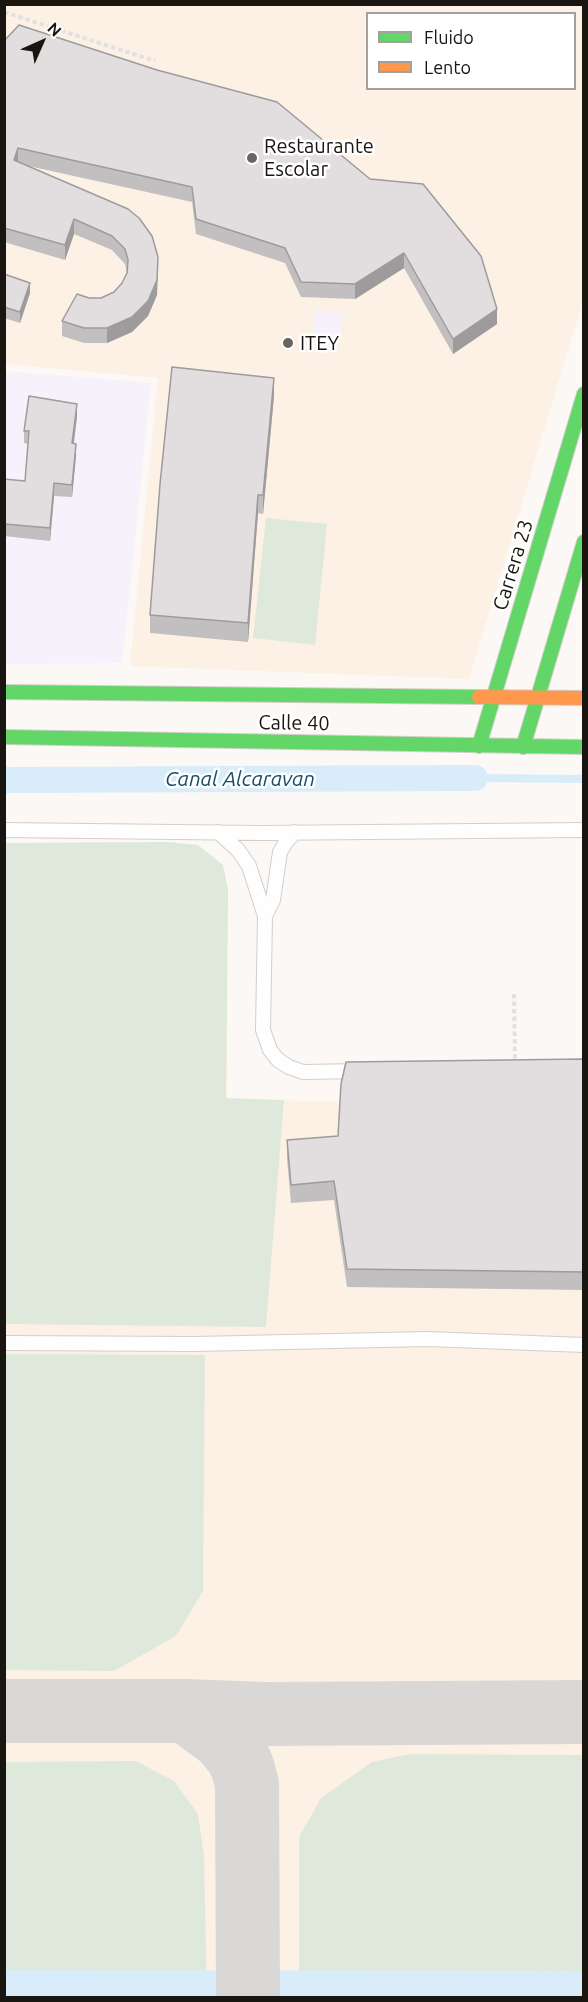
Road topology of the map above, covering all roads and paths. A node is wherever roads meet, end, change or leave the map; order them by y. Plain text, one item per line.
1 (4, 12) edge
2 (155, 61) dead end
3 (584, 394) edge
4 (584, 542) edge
5 (4, 693) edge
6 (494, 697) junction
7 (538, 697) junction
8 (584, 698) edge
9 (4, 737) edge
10 (479, 746) junction
11 (523, 747) junction
12 (584, 747) edge
13 (4, 830) edge
14 (584, 830) edge
15 (295, 831) junction
16 (218, 832) junction
17 (265, 916) junction
18 (514, 994) dead end
19 (515, 1069) edge
20 (374, 1071) edge
21 (4, 1343) edge
22 (584, 1345) edge

1 - 2 path
3 - 6 main road, Carrera 23
4 - 7 main road
5 - 6 main road, Calle 40
6 - 7 main road, Calle 40
6 - 10 main road, Carrera 23
7 - 8 main road, Calle 40
7 - 11 main road
9 - 10 main road, Calle 40
10 - 11 main road, Calle 40
11 - 12 main road, Calle 40
13 - 16 lane
14 - 15 lane
15 - 16 lane
15 - 17 lane
16 - 17 lane
17 - 20 lane
18 - 19 path
21 - 22 lane

